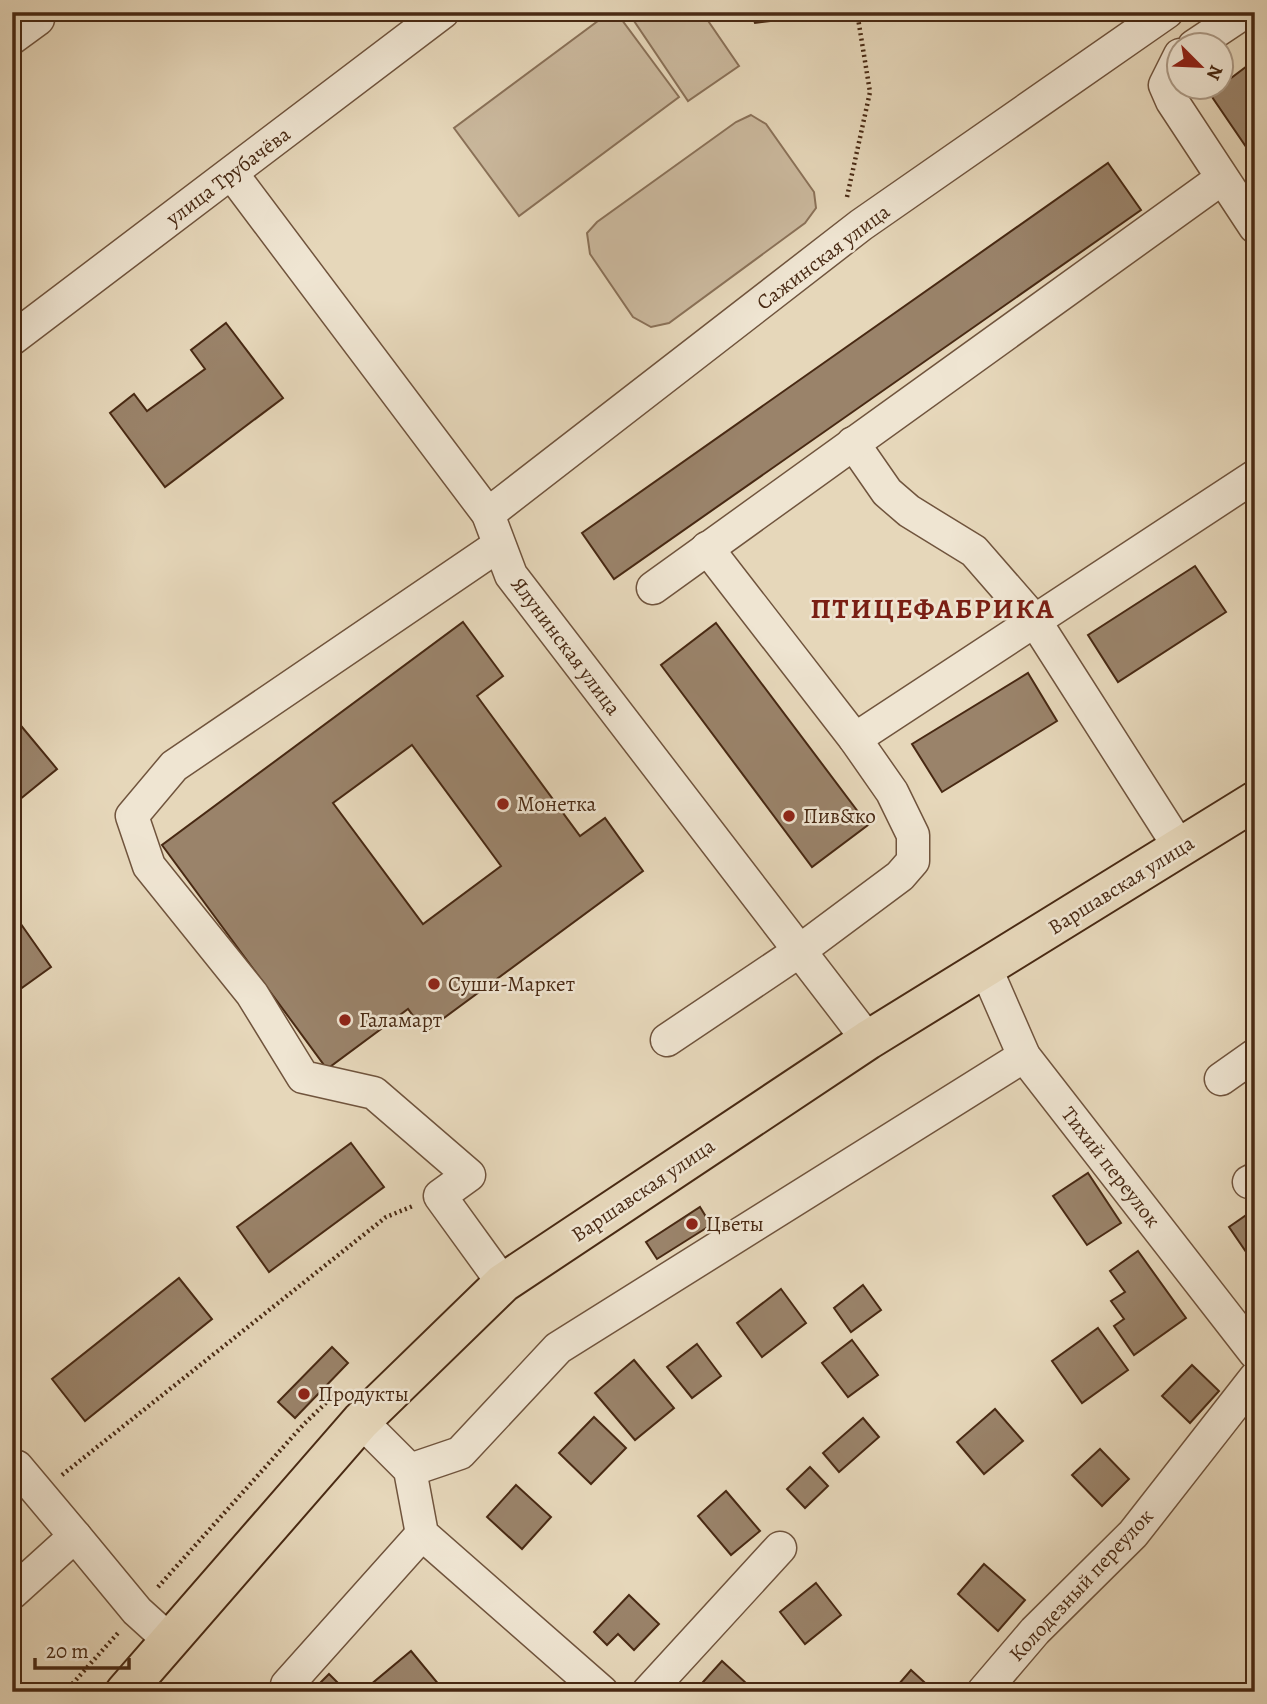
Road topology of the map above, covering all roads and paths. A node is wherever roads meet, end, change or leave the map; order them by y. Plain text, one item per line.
1 (443, 12) edge
2 (857, 12) edge
3 (1167, 12) edge
4 (1245, 12) edge
5 (38, 19) dead end
6 (1215, 32) edge
7 (12, 38) edge
8 (1173, 102) edge
9 (232, 174) junction
10 (1221, 179) junction
11 (1255, 227) edge
12 (837, 244) junction
13 (12, 339) edge
14 (853, 443) junction
15 (1255, 475) edge
16 (488, 514) junction
17 (499, 545) junction
18 (707, 548) junction
19 (653, 588) dead end
20 (1035, 621) junction
21 (855, 739) junction
22 (1255, 801) edge
23 (1180, 848) junction
24 (798, 952) junction
25 (986, 969) junction
26 (667, 1040) dead end
27 (868, 1040) junction
28 (1255, 1055) edge
29 (1024, 1056) junction
30 (1221, 1079) dead end
31 (440, 1196) junction
32 (503, 1283) junction
33 (1255, 1353) edge
34 (1255, 1378) edge
35 (361, 1421) junction
36 (14, 1465) edge
37 (410, 1470) junction
38 (39, 1493) junction
39 (422, 1534) junction
40 (75, 1536) junction
41 (780, 1548) dead end
42 (12, 1593) edge
43 (169, 1640) junction
44 (287, 1685) dead end
45 (125, 1692) edge
46 (601, 1692) edge
47 (648, 1692) edge
48 (983, 1692) edge

1 - 9 street, улица Трубачёва
2 - 12 path
3 - 12 street, Сажинская улица
4 - 6 street
5 - 7 street
8 - 10 street
9 - 13 street, улица Трубачёва
9 - 16 street, Ялунинская улица
10 - 11 street
10 - 14 street
12 - 16 street, Сажинская улица
14 - 18 street
14 - 20 street
15 - 20 street
16 - 17 street, Ялунинская улица
17 - 24 street, Ялунинская улица
17 - 31 street
18 - 19 street
18 - 21 street
20 - 21 street
20 - 23 street
21 - 24 street
22 - 23 main road, Варшавская улица
23 - 25 main road, Варшавская улица
24 - 26 street
24 - 27 street, Ялунинская улица
25 - 27 main road, Варшавская улица
25 - 29 street, Тихий переулок
27 - 32 main road, Варшавская улица
28 - 30 street
29 - 33 street, Тихий переулок
29 - 37 street
31 - 32 street
31 - 38 path
32 - 35 main road, Варшавская улица
34 - 48 street, Колодезный переулок
35 - 37 street
35 - 43 main road, Варшавская улица
36 - 38 street
37 - 39 street
38 - 40 street
39 - 44 street
39 - 46 street
40 - 42 street
40 - 43 street
41 - 47 street
43 - 45 main road, Варшавская улица

